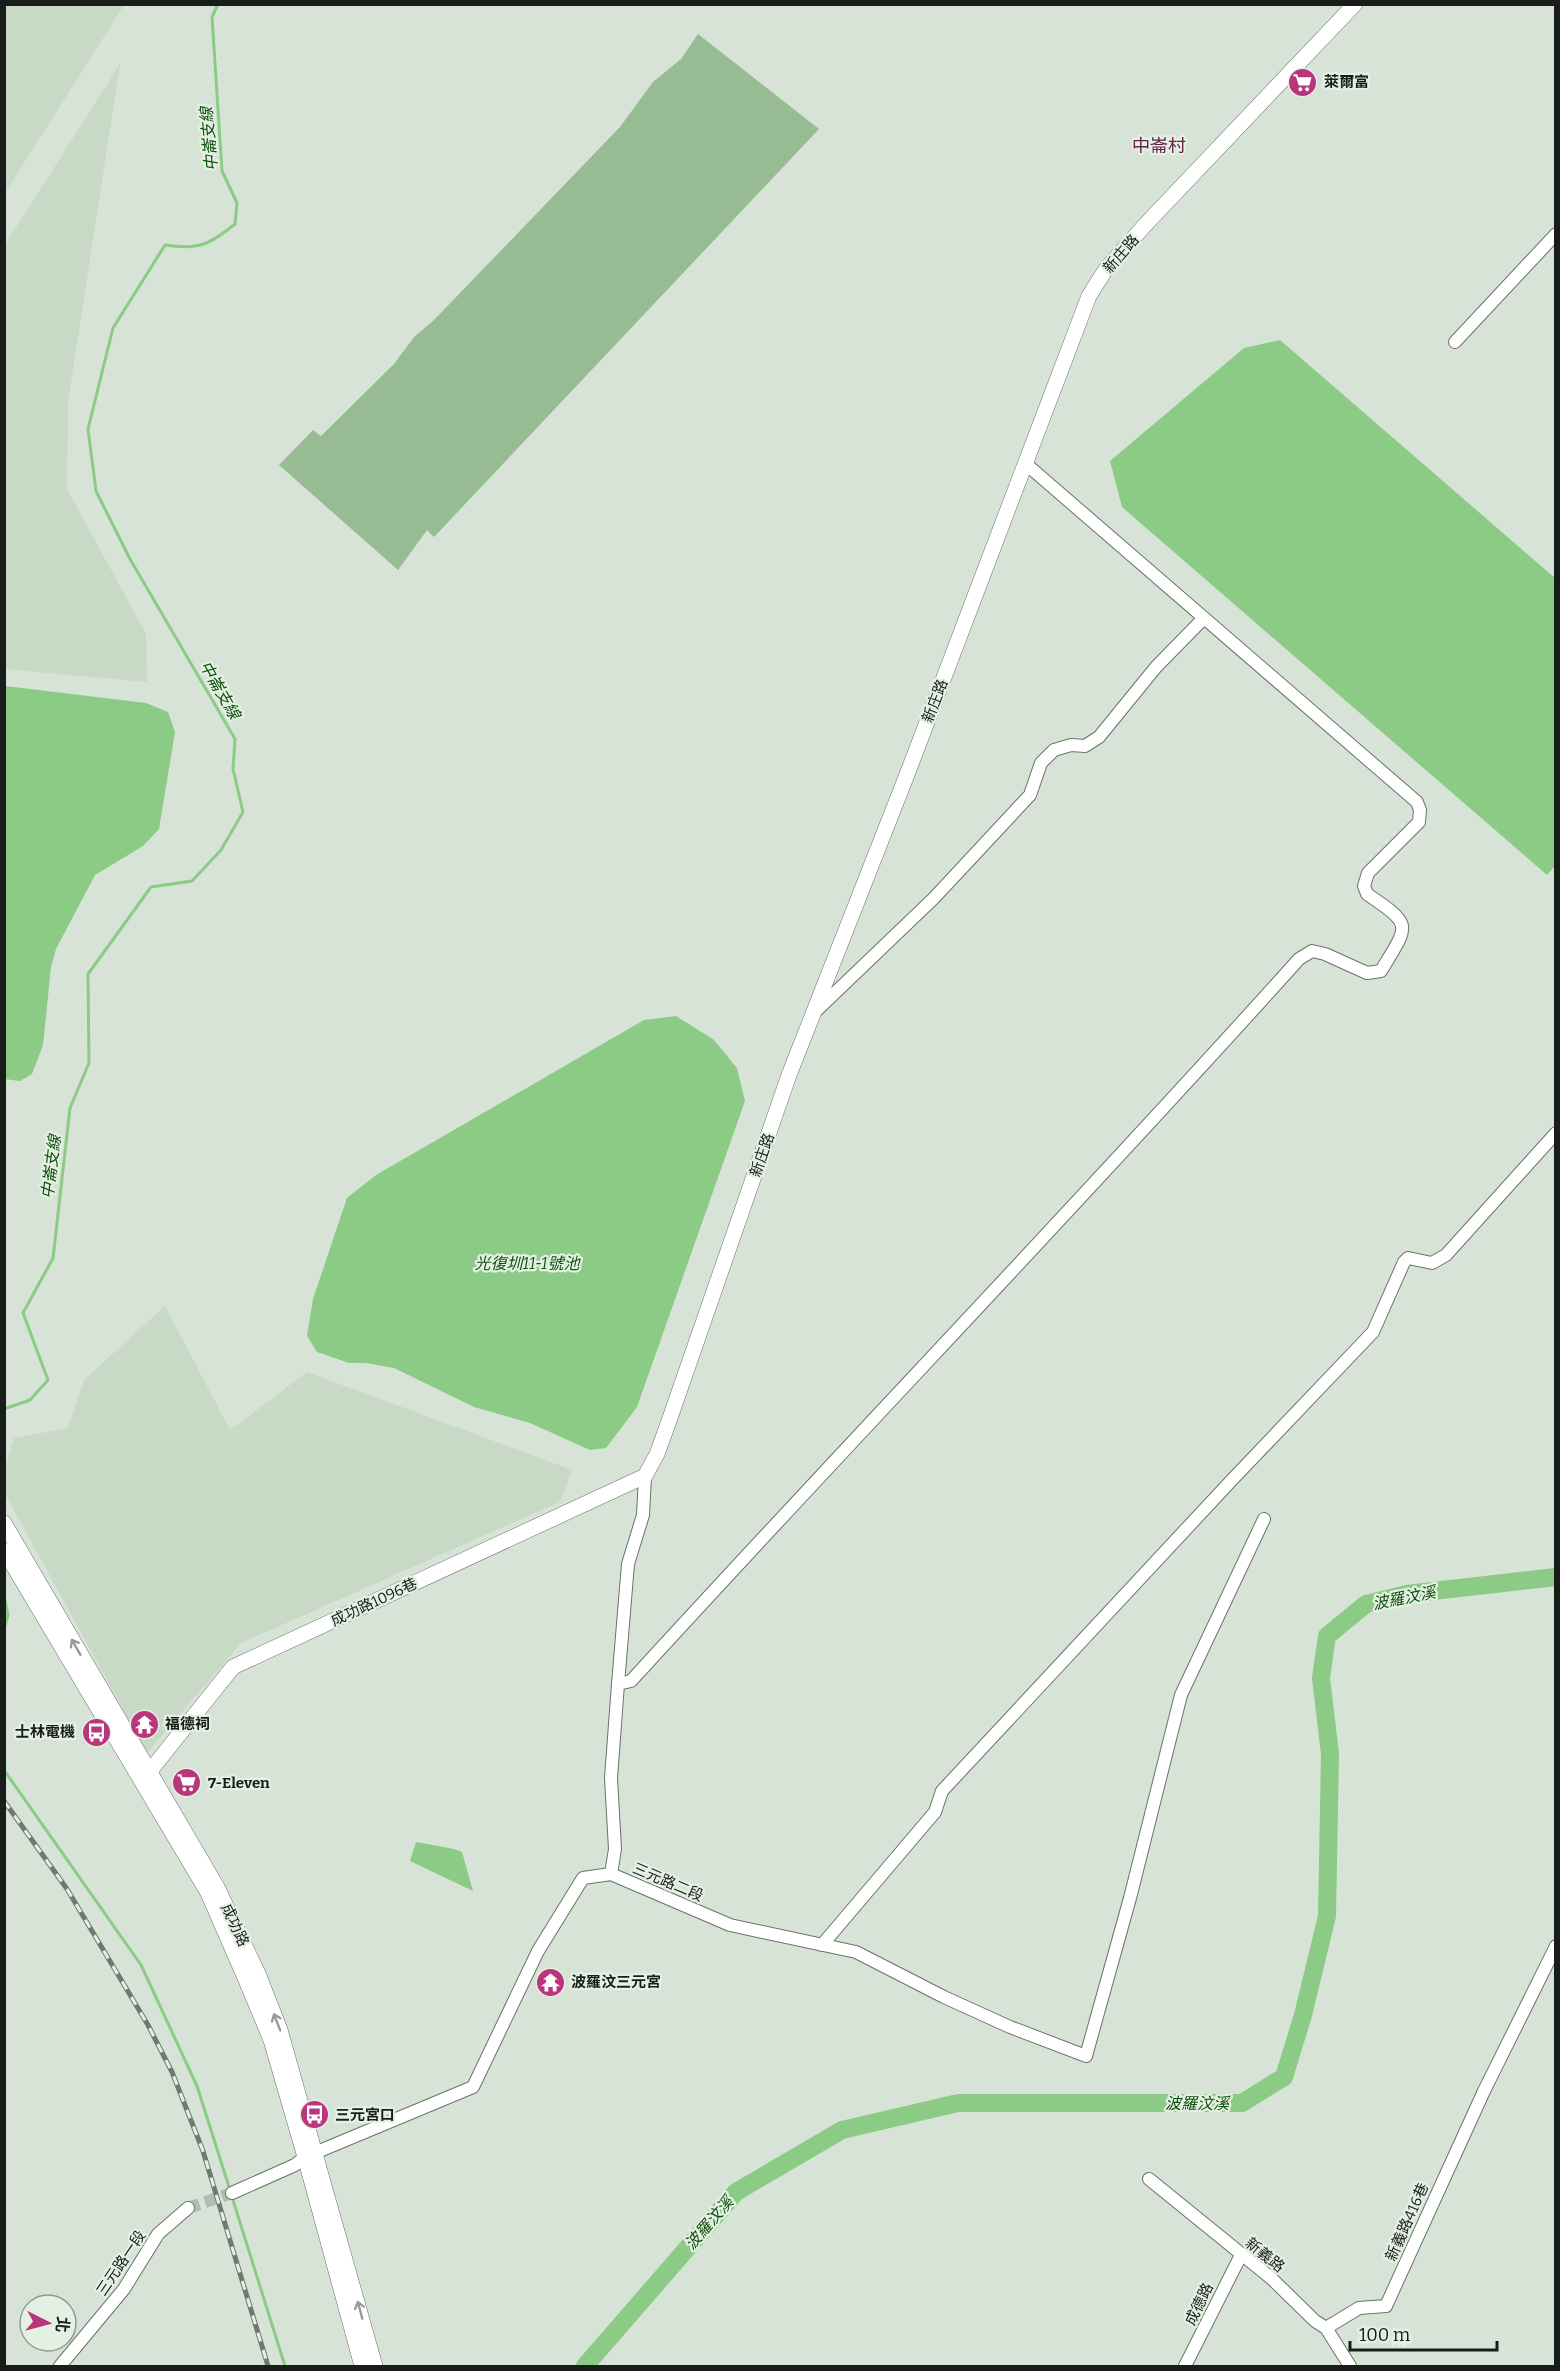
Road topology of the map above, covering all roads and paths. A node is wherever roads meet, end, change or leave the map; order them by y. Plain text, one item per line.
1 (1355, 4) edge
2 (1556, 234) edge
3 (1455, 342) dead end
4 (1026, 464) junction
5 (1204, 618) junction
6 (815, 1012) junction
7 (1556, 1133) edge
8 (645, 1476) junction
9 (1264, 1519) dead end
10 (4, 1523) edge
11 (4, 1551) edge
12 (618, 1684) junction
13 (146, 1775) junction
14 (611, 1874) junction
15 (822, 1945) junction
16 (1556, 1946) edge
17 (310, 2156) junction
18 (1149, 2179) dead end
19 (232, 2193) tunnel mouth
20 (188, 2208) tunnel mouth
21 (1240, 2254) junction
22 (1326, 2328) junction
23 (60, 2367) edge
24 (362, 2367) edge
25 (375, 2367) edge
26 (1185, 2367) edge
27 (1350, 2367) edge

1 - 4 street, 新庄路
2 - 3 street
4 - 5 street
4 - 6 street, 新庄路
5 - 6 street
5 - 12 street
6 - 8 street, 新庄路
7 - 15 street
8 - 12 street
8 - 13 street, 成功路1096巷
9 - 15 street, 三元路二段
13 -> 10 street, 成功路
11 - 13 street, 成功路
12 - 14 street
13 - 17 street, 成功路
14 - 15 street, 三元路二段
14 - 17 street, 三元路二段
16 - 22 street, 新義路416巷
17 - 19 street
17 - 24 street, 成功路
25 -> 17 street, 成功路
18 - 21 street, 新義路
20 - 23 street, 三元路一段
21 - 22 street, 新義路
21 - 26 street, 成德路
22 - 27 street, 新義路

